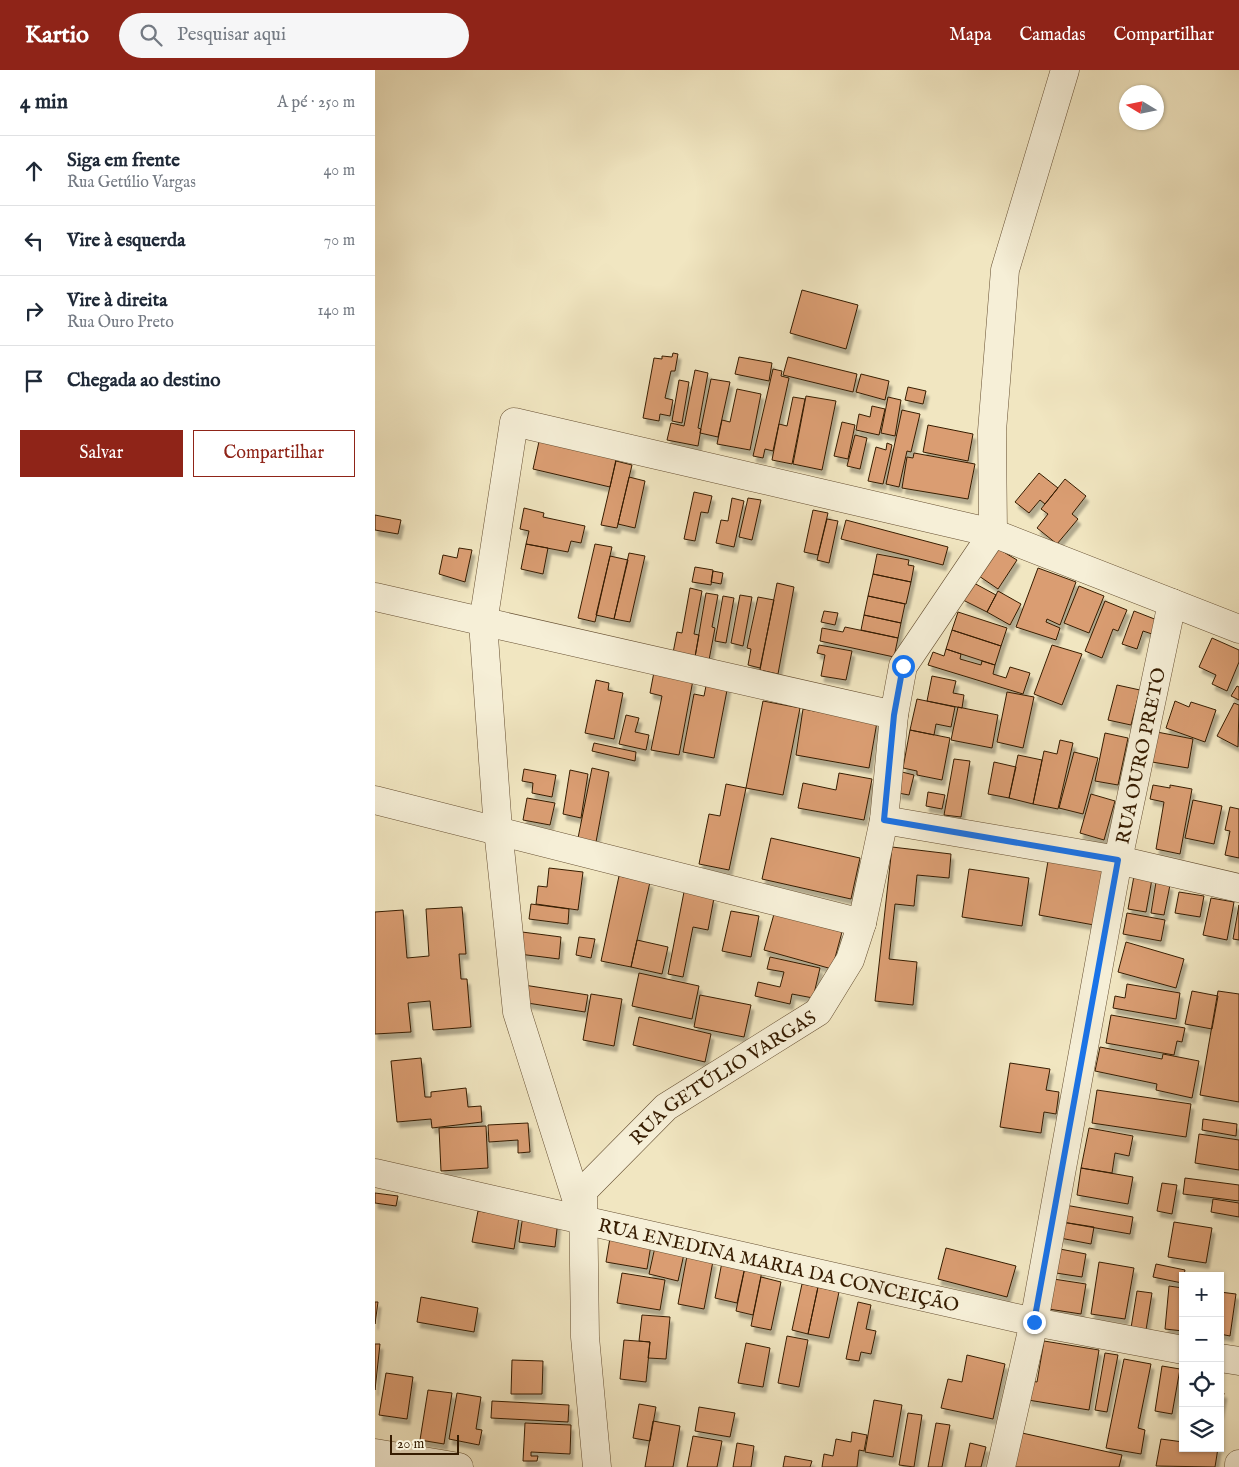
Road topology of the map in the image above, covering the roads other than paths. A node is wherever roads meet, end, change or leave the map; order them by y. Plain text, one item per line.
1 (1065, 70) edge
2 (993, 533) junction
3 (375, 597) edge
4 (1172, 604) junction
5 (483, 623) junction
6 (1239, 629) edge
7 (894, 715) junction
8 (375, 800) edge
9 (884, 820) junction
10 (498, 830) junction
11 (1118, 860) junction
12 (1239, 888) edge
13 (862, 923) junction
14 (375, 1173) edge
15 (583, 1220) junction
16 (1034, 1322) junction
17 (1179, 1349) edge
18 (1224, 1359) edge
19 (1239, 1361) edge
20 (375, 1453) edge
21 (459, 1467) edge
22 (597, 1467) edge
23 (1001, 1467) edge

1 - 2 street
2 - 4 street
2 - 5 street
2 - 7 street, RUA GETÚLIO VARGAS
3 - 5 street
4 - 6 street
4 - 11 street, RUA OURO PRETO
5 - 7 street
5 - 10 street
7 - 9 street, RUA GETÚLIO VARGAS
8 - 10 street
9 - 11 street
9 - 13 street, RUA GETÚLIO VARGAS
10 - 13 street
10 - 15 street
11 - 12 street
11 - 16 street, RUA OURO PRETO
13 - 15 street, RUA GETÚLIO VARGAS
14 - 15 street, RUA ENEDINA MARIA DA CONCEIÇÃO
15 - 16 street, RUA ENEDINA MARIA DA CONCEIÇÃO
15 - 22 street, RUA GETÚLIO VARGAS
16 - 17 street, RUA ENEDINA MARIA DA CONCEIÇÃO
16 - 23 street, RUA OURO PRETO
18 - 19 street
20 - 21 street

